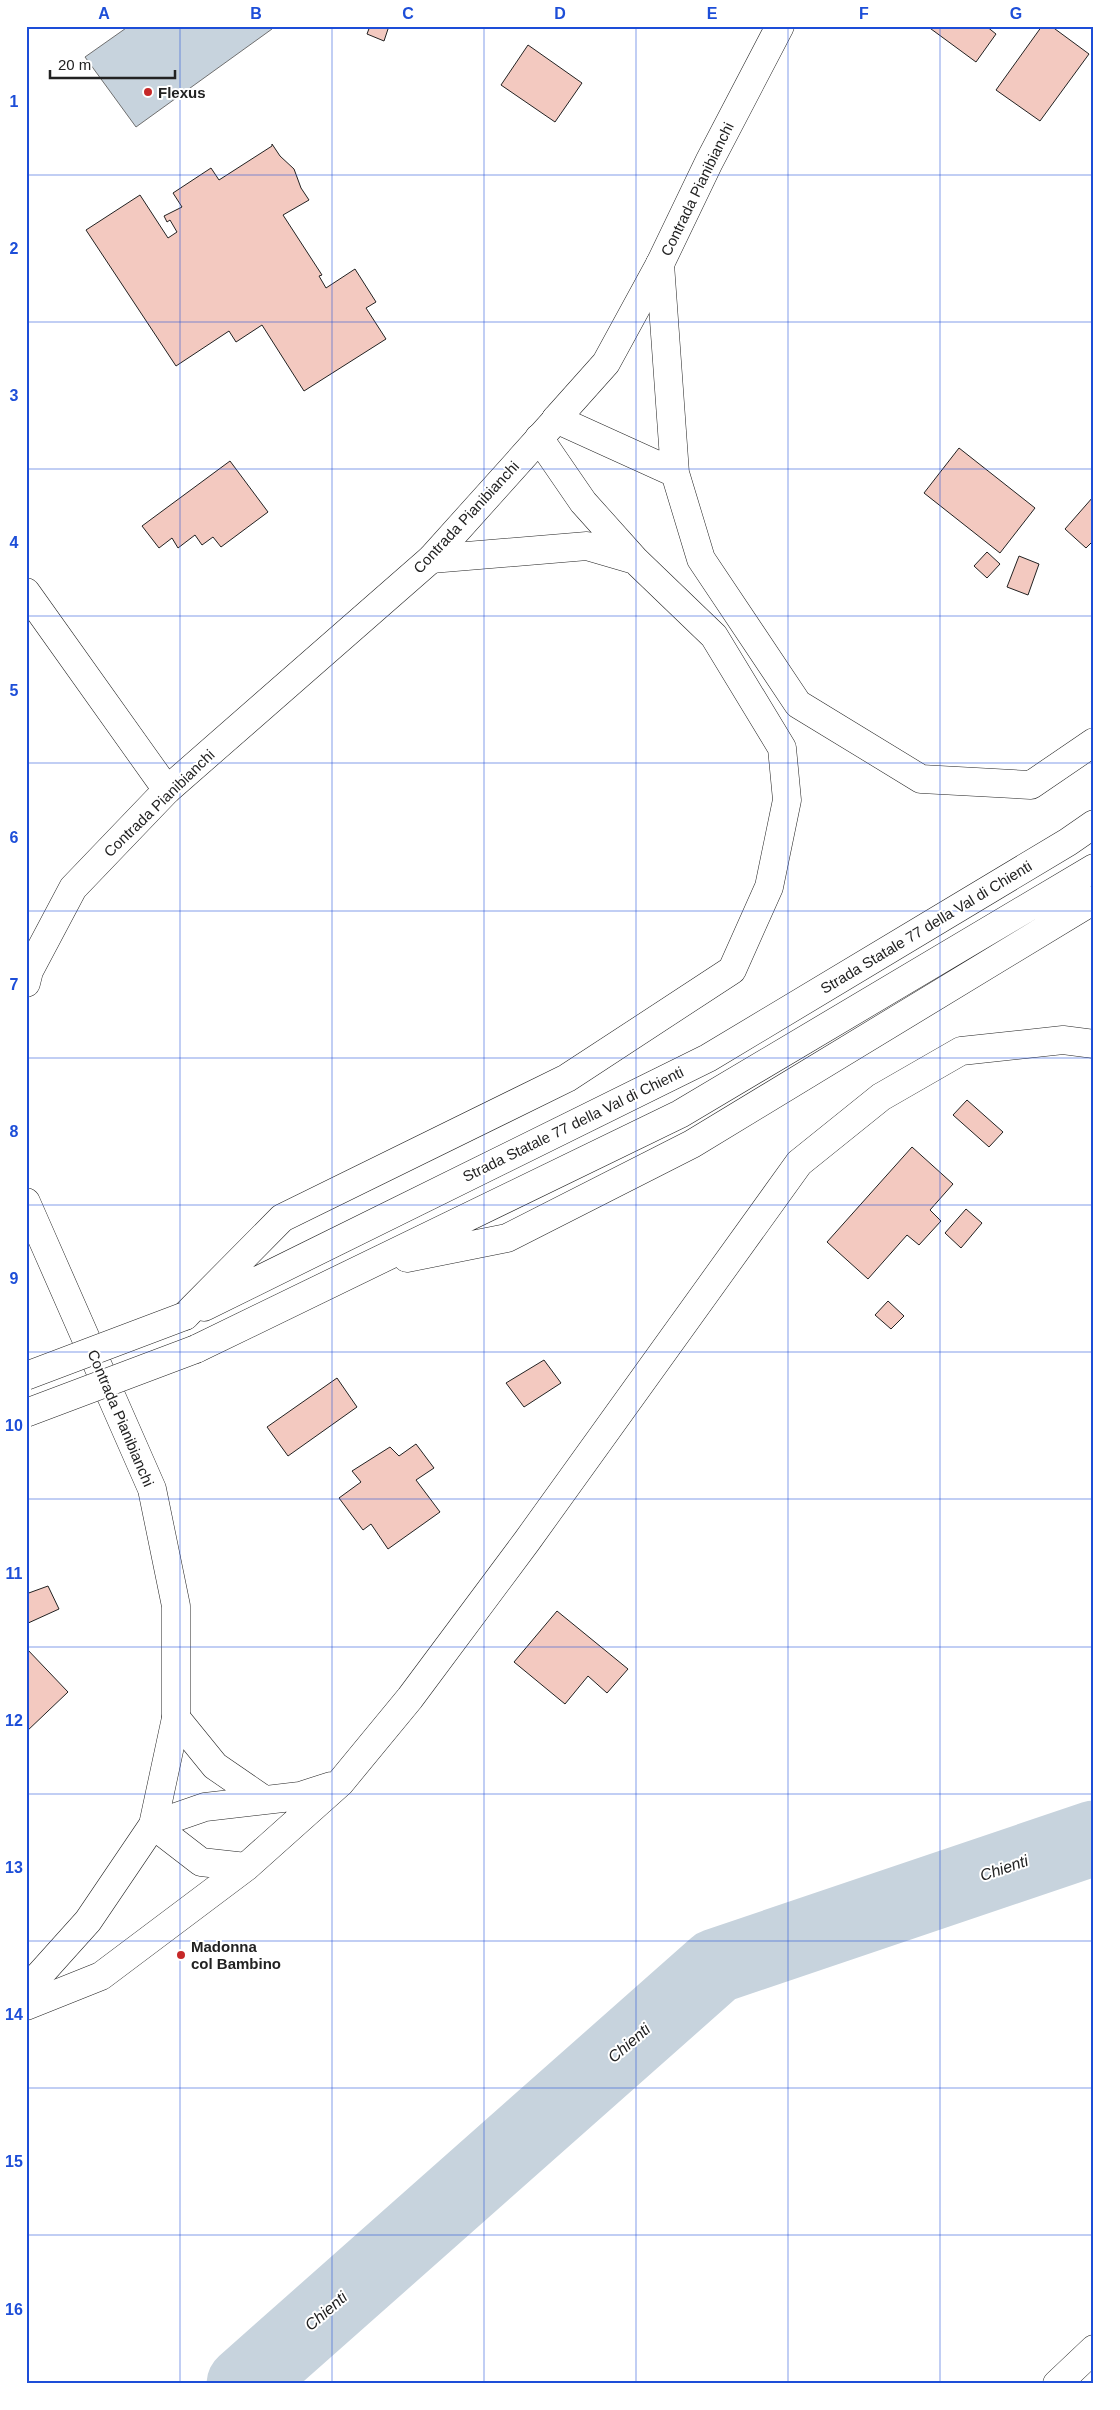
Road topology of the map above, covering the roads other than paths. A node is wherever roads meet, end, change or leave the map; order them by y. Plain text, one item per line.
1 (780, 26) edge
2 (660, 264) junction
3 (548, 428) junction
4 (675, 473) junction
5 (431, 559) junction
6 (635, 560) junction
7 (26, 592) edge
8 (1094, 742) edge
9 (167, 790) junction
10 (1094, 824) edge
11 (1094, 868) edge
12 (1094, 900) edge
13 (26, 983) edge
14 (1094, 1044) edge
15 (26, 1202) edge
16 (368, 1266) junction
17 (186, 1316) junction
18 (26, 1376) edge
19 (26, 1413) edge
20 (176, 1718) junction
21 (340, 1783) junction
22 (262, 1798) junction
23 (153, 1825) junction
24 (246, 1867) junction
25 (26, 1990) edge
26 (26, 2006) edge
27 (1094, 2349) edge
28 (1057, 2384) edge

1 - 2 main road, Contrada Pianibianchi
2 - 3 main road, Contrada Pianibianchi
2 - 4 main road
3 - 4 main road
3 - 5 main road, Contrada Pianibianchi
3 - 6 main road
4 - 8 main road
5 - 6 main road
5 - 9 main road, Contrada Pianibianchi
6 - 17 main road
7 - 9 main road
9 - 13 main road, Contrada Pianibianchi
10 - 17 main road, Strada Statale 77 della Val di Chienti
11 - 16 main road
12 - 16 main road
14 - 21 main road
15 - 20 main road, Contrada Pianibianchi
16 - 19 main road, bridge
17 - 18 main road, Strada Statale 77 della Val di Chienti, bridge
20 - 22 main road
20 - 23 main road, Contrada Pianibianchi
21 - 22 main road
21 - 24 main road
22 - 23 main road
23 - 24 main road
23 - 25 main road, Contrada Pianibianchi
24 - 26 main road
27 - 28 main road

